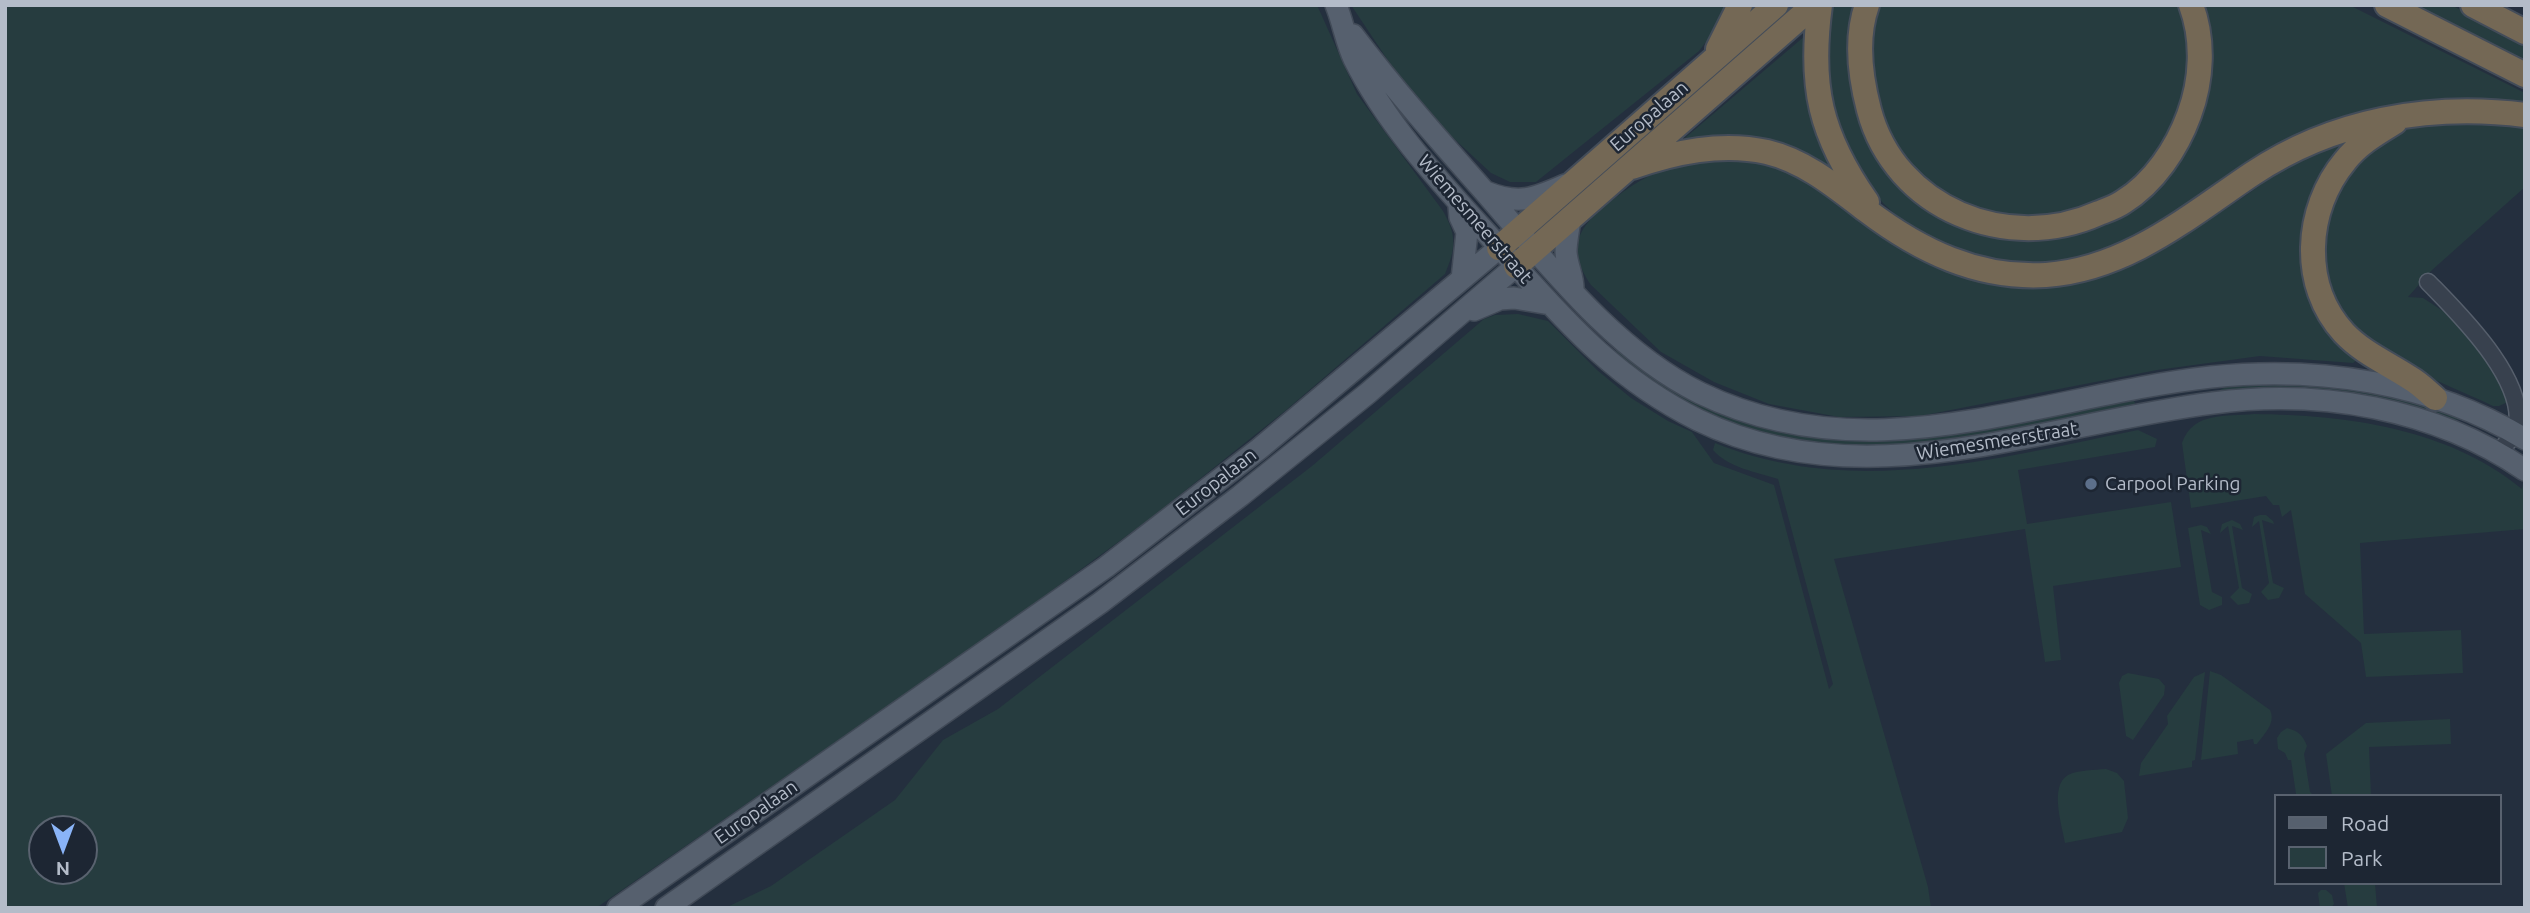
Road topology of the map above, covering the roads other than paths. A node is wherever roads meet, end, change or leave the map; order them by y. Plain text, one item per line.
1 (1741, 5) edge
2 (1776, 5) edge
3 (1814, 5) edge
4 (1820, 5) edge
5 (1867, 5) edge
6 (2191, 5) edge
7 (2387, 5) edge
8 (2473, 5) edge
9 (1339, 14) edge
10 (2525, 32) edge
11 (1711, 62) junction
12 (2525, 75) edge
13 (2408, 115) junction
14 (2525, 115) edge
15 (1632, 167) junction
16 (1573, 181) junction
17 (1484, 191) junction
18 (1458, 200) junction
19 (1570, 218) junction
20 (1879, 219) junction
21 (1518, 231) junction
22 (1516, 254) junction
23 (1462, 279) junction
24 (2428, 282) dead end
25 (1573, 291) junction
26 (1550, 304) junction
27 (1460, 315) junction
28 (2435, 398) junction
29 (2520, 436) edge
30 (2498, 452) junction
31 (2525, 470) edge
32 (618, 908) edge
33 (667, 908) edge

1 - 11 highway
2 - 11 highway, Europalaan
3 - 15 highway, Europalaan
4 - 20 highway
5 - 6 highway
7 - 12 highway
8 - 10 highway
9 - 17 main road, Wiemesmeerstraat
9 - 18 main road, Wiemesmeerstraat
11 - 16 highway, Europalaan
13 - 14 highway
13 - 20 highway
13 - 28 highway
15 - 19 highway, Europalaan
15 - 20 highway
16 - 17 main road
16 - 21 highway, Europalaan
17 - 21 main road, Wiemesmeerstraat
18 - 22 main road, Wiemesmeerstraat
18 - 23 main road
19 - 22 highway, Europalaan
19 - 25 main road
21 - 22 highway, Europalaan
22 - 23 main road, Europalaan
22 - 25 main road, Wiemesmeerstraat
22 - 26 main road, Wiemesmeerstraat
22 - 27 main road, Europalaan
23 - 32 main road, Europalaan
24 - 29 street
25 - 28 main road, Wiemesmeerstraat
26 - 27 main road
26 - 30 main road, Wiemesmeerstraat
27 - 33 main road, Europalaan
28 - 29 main road, Wiemesmeerstraat
29 - 30 street
30 - 31 main road, Wiemesmeerstraat

